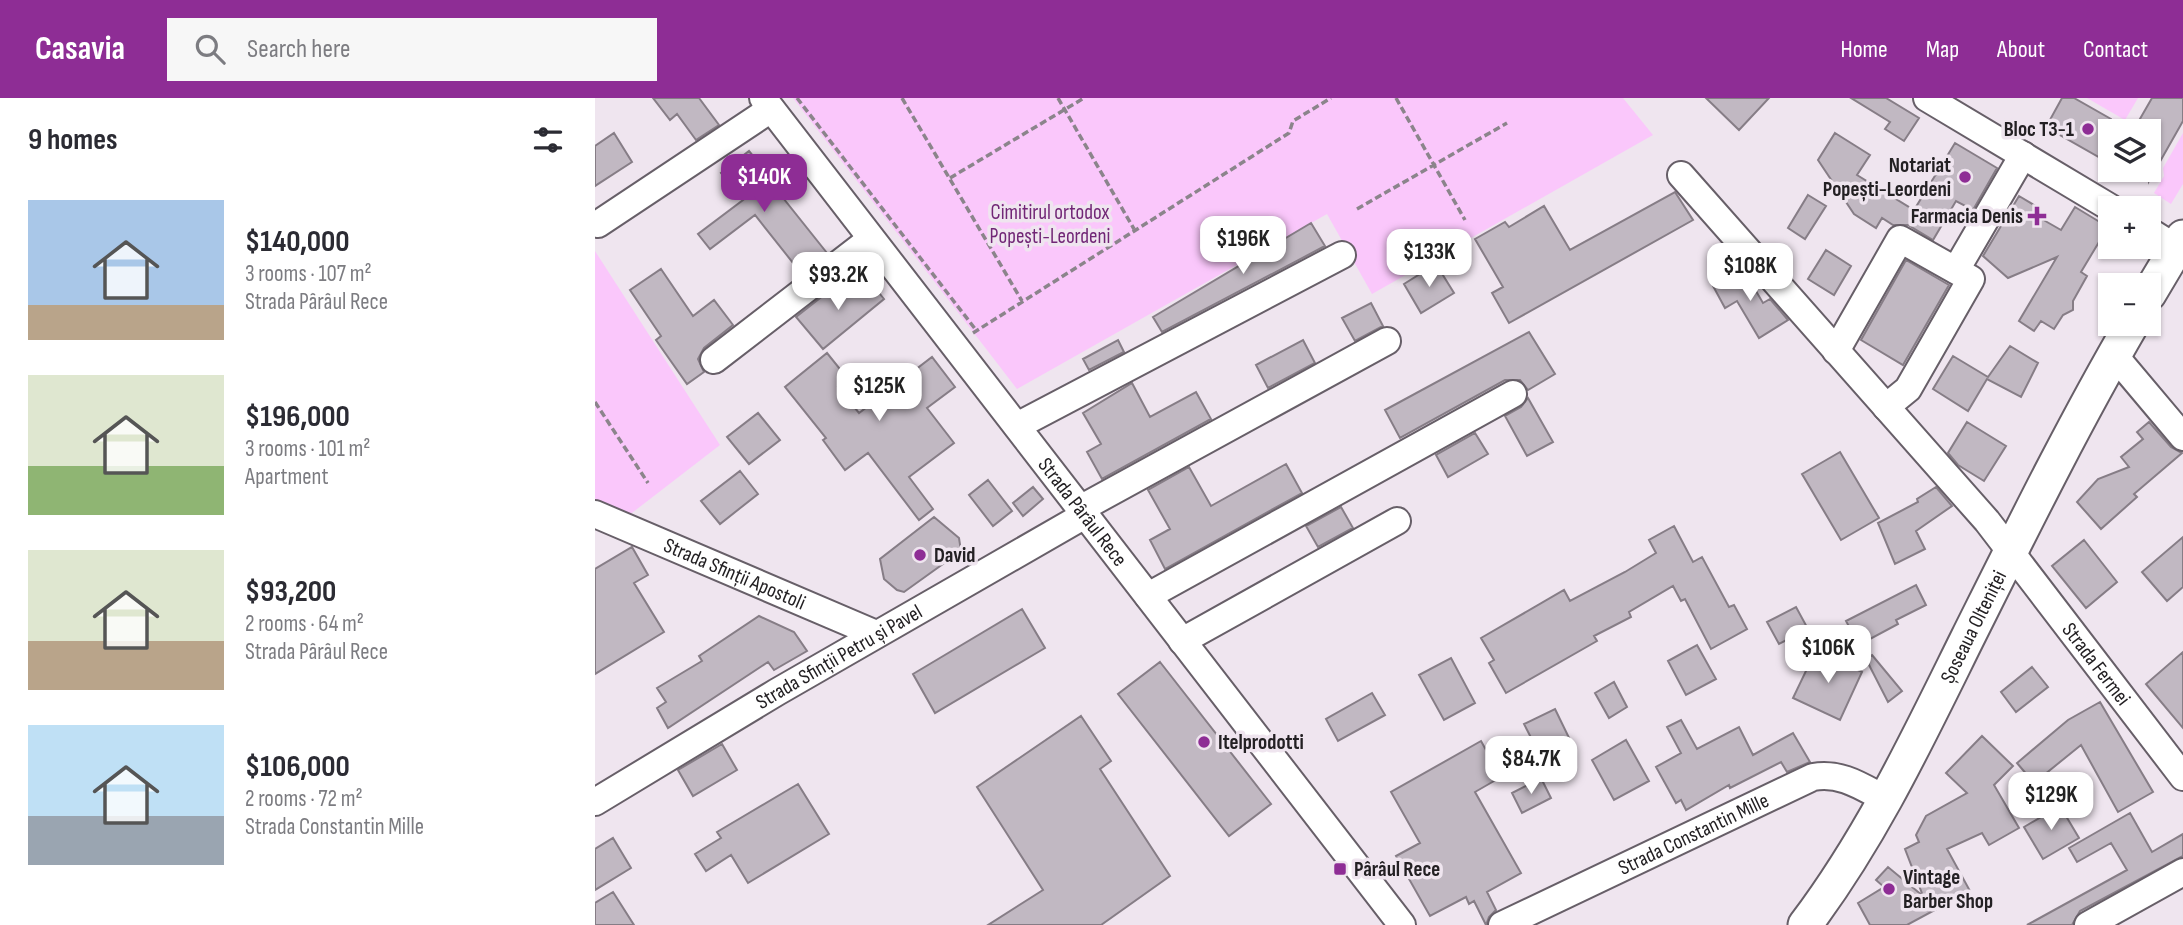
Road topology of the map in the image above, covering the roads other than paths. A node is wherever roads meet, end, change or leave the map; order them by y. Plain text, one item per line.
1 (1927, 98) edge
2 (767, 103) edge
3 (2023, 155) junction
4 (1681, 175) dead end
5 (2098, 200) edge
6 (598, 224) dead end
7 (871, 239) junction
8 (2169, 239) edge
9 (1342, 255) dead end
10 (1956, 270) junction
11 (2157, 273) edge
12 (2125, 336) edge
13 (1387, 341) dead end
14 (1836, 351) junction
15 (2114, 355) junction
16 (714, 360) dead end
17 (1513, 394) dead end
18 (1886, 407) junction
19 (1017, 426) junction
20 (2183, 437) edge
21 (1083, 512) junction
22 (595, 514) edge
23 (1397, 520) dead end
24 (2011, 551) junction
25 (1148, 596) junction
26 (876, 634) junction
27 (1182, 641) junction
28 (2183, 777) edge
29 (1887, 800) junction
30 (595, 802) edge
31 (2183, 872) edge
32 (1402, 925) edge
33 (1502, 925) edge
34 (1805, 925) edge
35 (2088, 925) edge

1 - 3 street
2 - 6 street
2 - 7 street, Strada Pârâul Rece
3 - 5 street
3 - 10 street
4 - 14 street, Strada Fermei
7 - 16 street
7 - 19 street, Strada Pârâul Rece
8 - 11 main road
9 - 19 street
10 - 14 street
10 - 18 street
12 - 15 main road, Șoseaua Olteniței
13 - 21 street, Strada Sfinții Petru și Pavel
14 - 18 street, Strada Fermei
15 - 20 street
15 - 24 main road, Șoseaua Olteniței
17 - 25 street
18 - 24 street, Strada Fermei
19 - 21 street, Strada Pârâul Rece
21 - 25 street, Strada Pârâul Rece
21 - 26 street, Strada Sfinții Petru și Pavel
22 - 26 street, Strada Sfinții Apostoli
23 - 27 street
24 - 28 street, Strada Fermei
24 - 29 main road, Șoseaua Olteniței
25 - 27 street, Strada Pârâul Rece
26 - 30 street, Strada Sfinții Petru și Pavel
27 - 32 street, Strada Pârâul Rece
29 - 33 street, Strada Constantin Mille
29 - 34 main road, Șoseaua Olteniței
31 - 35 street

